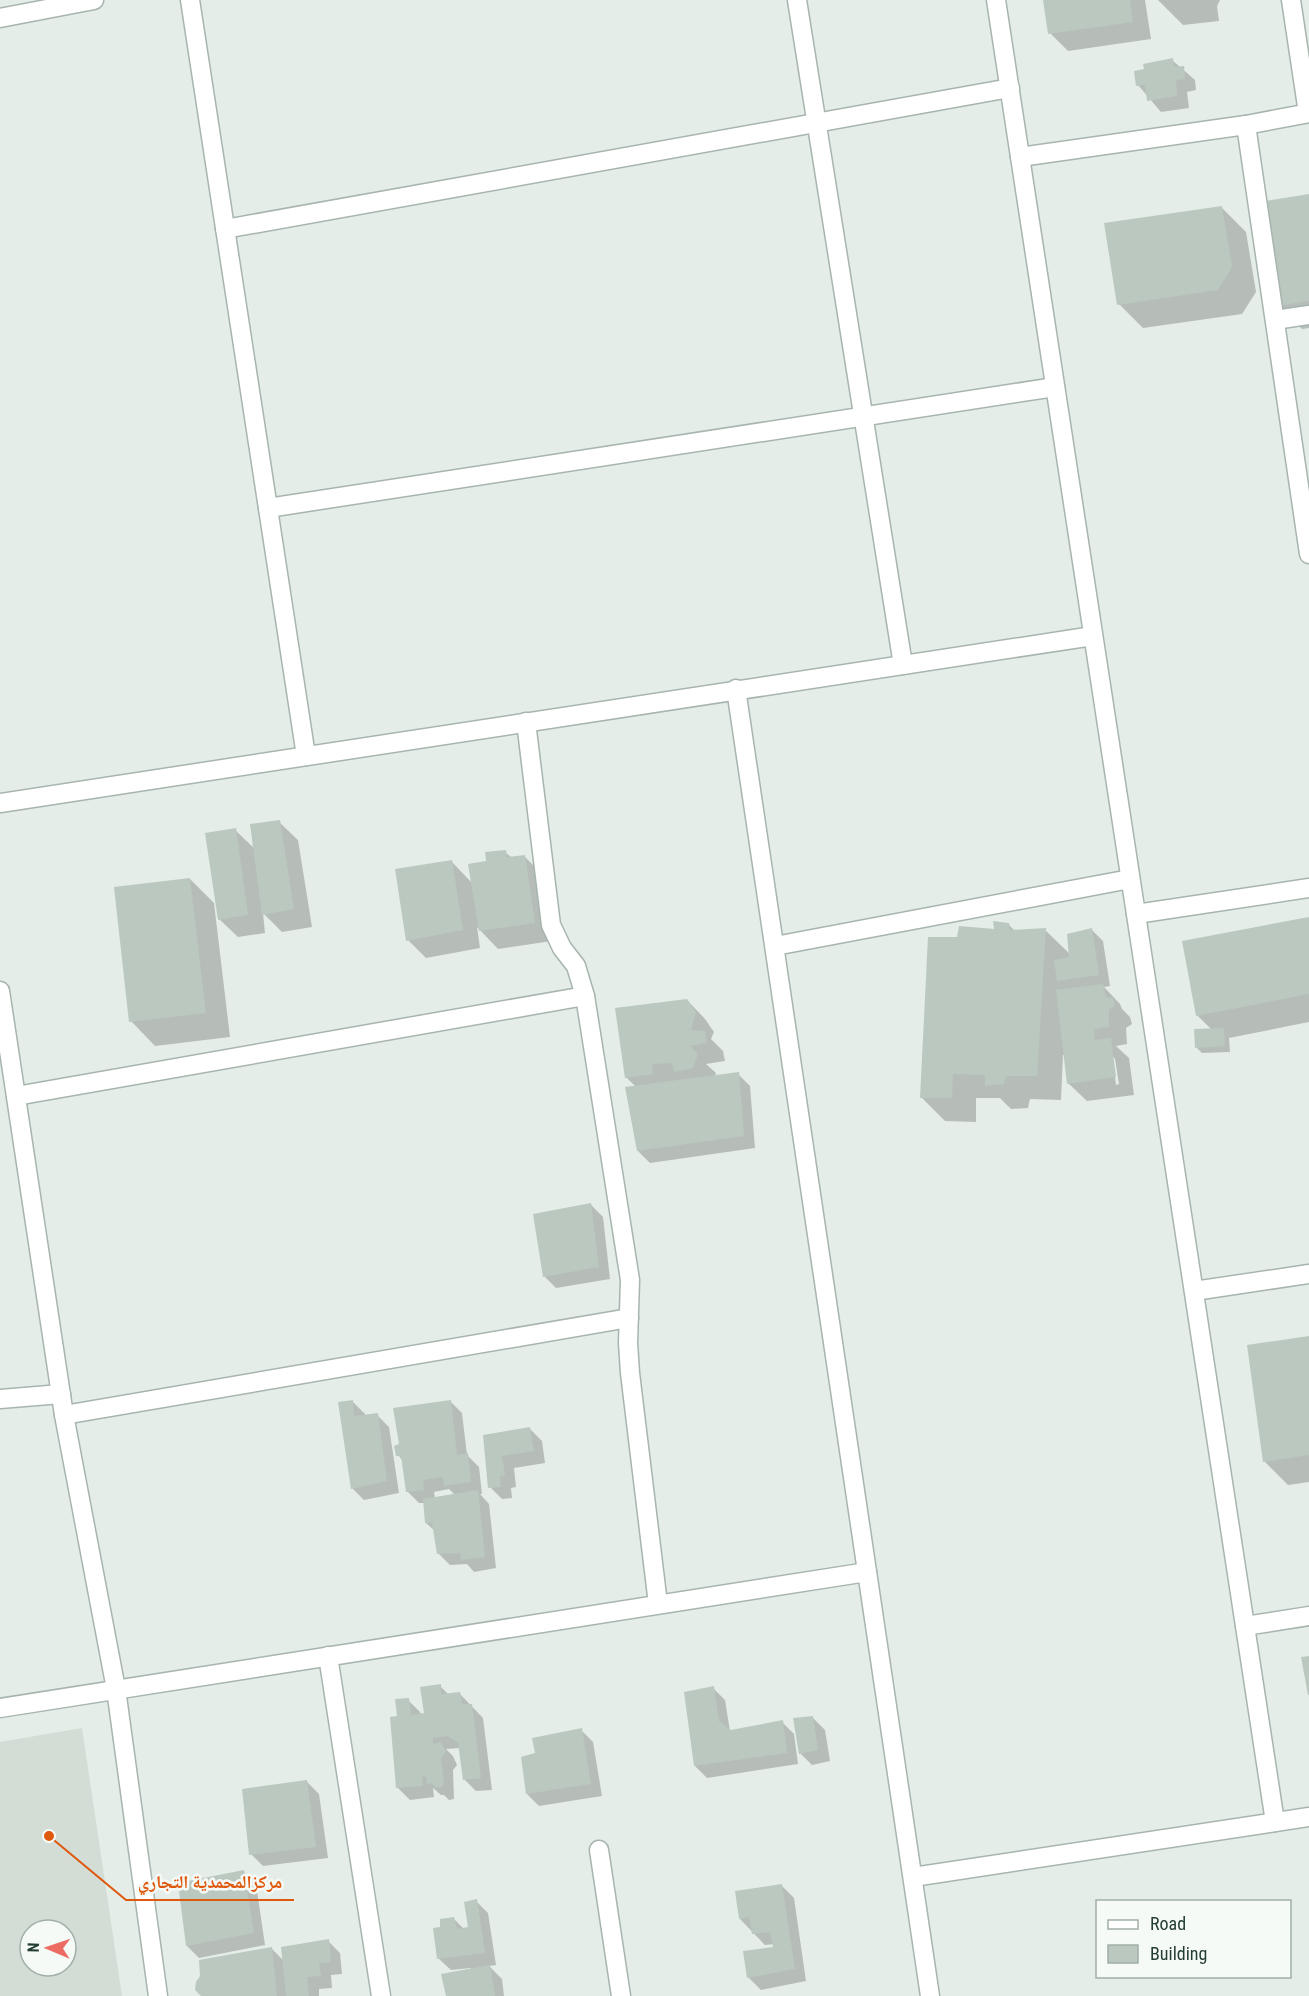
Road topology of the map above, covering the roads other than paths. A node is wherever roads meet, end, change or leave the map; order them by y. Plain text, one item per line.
1 (94, 0) edge
2 (190, 0) edge
3 (796, 0) edge
4 (996, 0) edge
5 (1291, 0) edge
6 (0, 18) edge
7 (1010, 88) junction
8 (1309, 113) edge
9 (816, 123) junction
10 (1246, 124) junction
11 (1020, 157) junction
12 (225, 229) junction
13 (1309, 315) edge
14 (1275, 320) junction
15 (1055, 387) junction
16 (863, 416) junction
17 (268, 508) junction
18 (1309, 554) edge
19 (1094, 636) junction
20 (903, 665) junction
21 (736, 689) junction
22 (526, 722) junction
23 (306, 756) junction
24 (0, 803) edge
25 (1130, 879) junction
26 (1309, 888) edge
27 (1136, 914) junction
28 (775, 946) junction
29 (0, 991) edge
30 (585, 996) junction
31 (16, 1096) junction
32 (1309, 1274) edge
33 (1194, 1291) junction
34 (629, 1318) junction
35 (61, 1394) junction
36 (0, 1399) edge
37 (64, 1415) junction
38 (867, 1572) junction
39 (658, 1604) junction
40 (1309, 1616) edge
41 (1245, 1626) junction
42 (328, 1656) junction
43 (116, 1689) junction
44 (0, 1708) edge
45 (1309, 1817) edge
46 (1275, 1822) junction
47 (599, 1850) dead end
48 (913, 1877) junction
49 (158, 1996) edge
50 (381, 1996) edge
51 (621, 1996) edge
52 (930, 1996) edge

1 - 6 street
2 - 12 street
3 - 9 street
4 - 7 street
5 - 8 street
7 - 9 street
7 - 11 street
8 - 10 street
9 - 12 street
9 - 16 street
10 - 11 street
10 - 14 street
11 - 15 street
12 - 17 street
13 - 14 street
14 - 18 street
15 - 16 street
15 - 19 street
16 - 17 street
16 - 20 street
17 - 23 street
19 - 20 street
19 - 25 street
20 - 21 street
21 - 22 street
21 - 28 street
22 - 23 street
22 - 30 street
23 - 24 street
25 - 27 street
25 - 28 street
26 - 27 street
27 - 33 street
28 - 38 street
29 - 31 street
30 - 31 street
30 - 34 street
31 - 35 street
32 - 33 street
33 - 41 street
34 - 37 street
34 - 39 street
35 - 36 street
35 - 37 street
37 - 43 street
38 - 39 street
38 - 48 street
39 - 42 street
40 - 41 street
41 - 46 street
42 - 43 street
42 - 50 street
43 - 44 street
43 - 49 street
45 - 46 street
46 - 48 street
47 - 51 street
48 - 52 street

